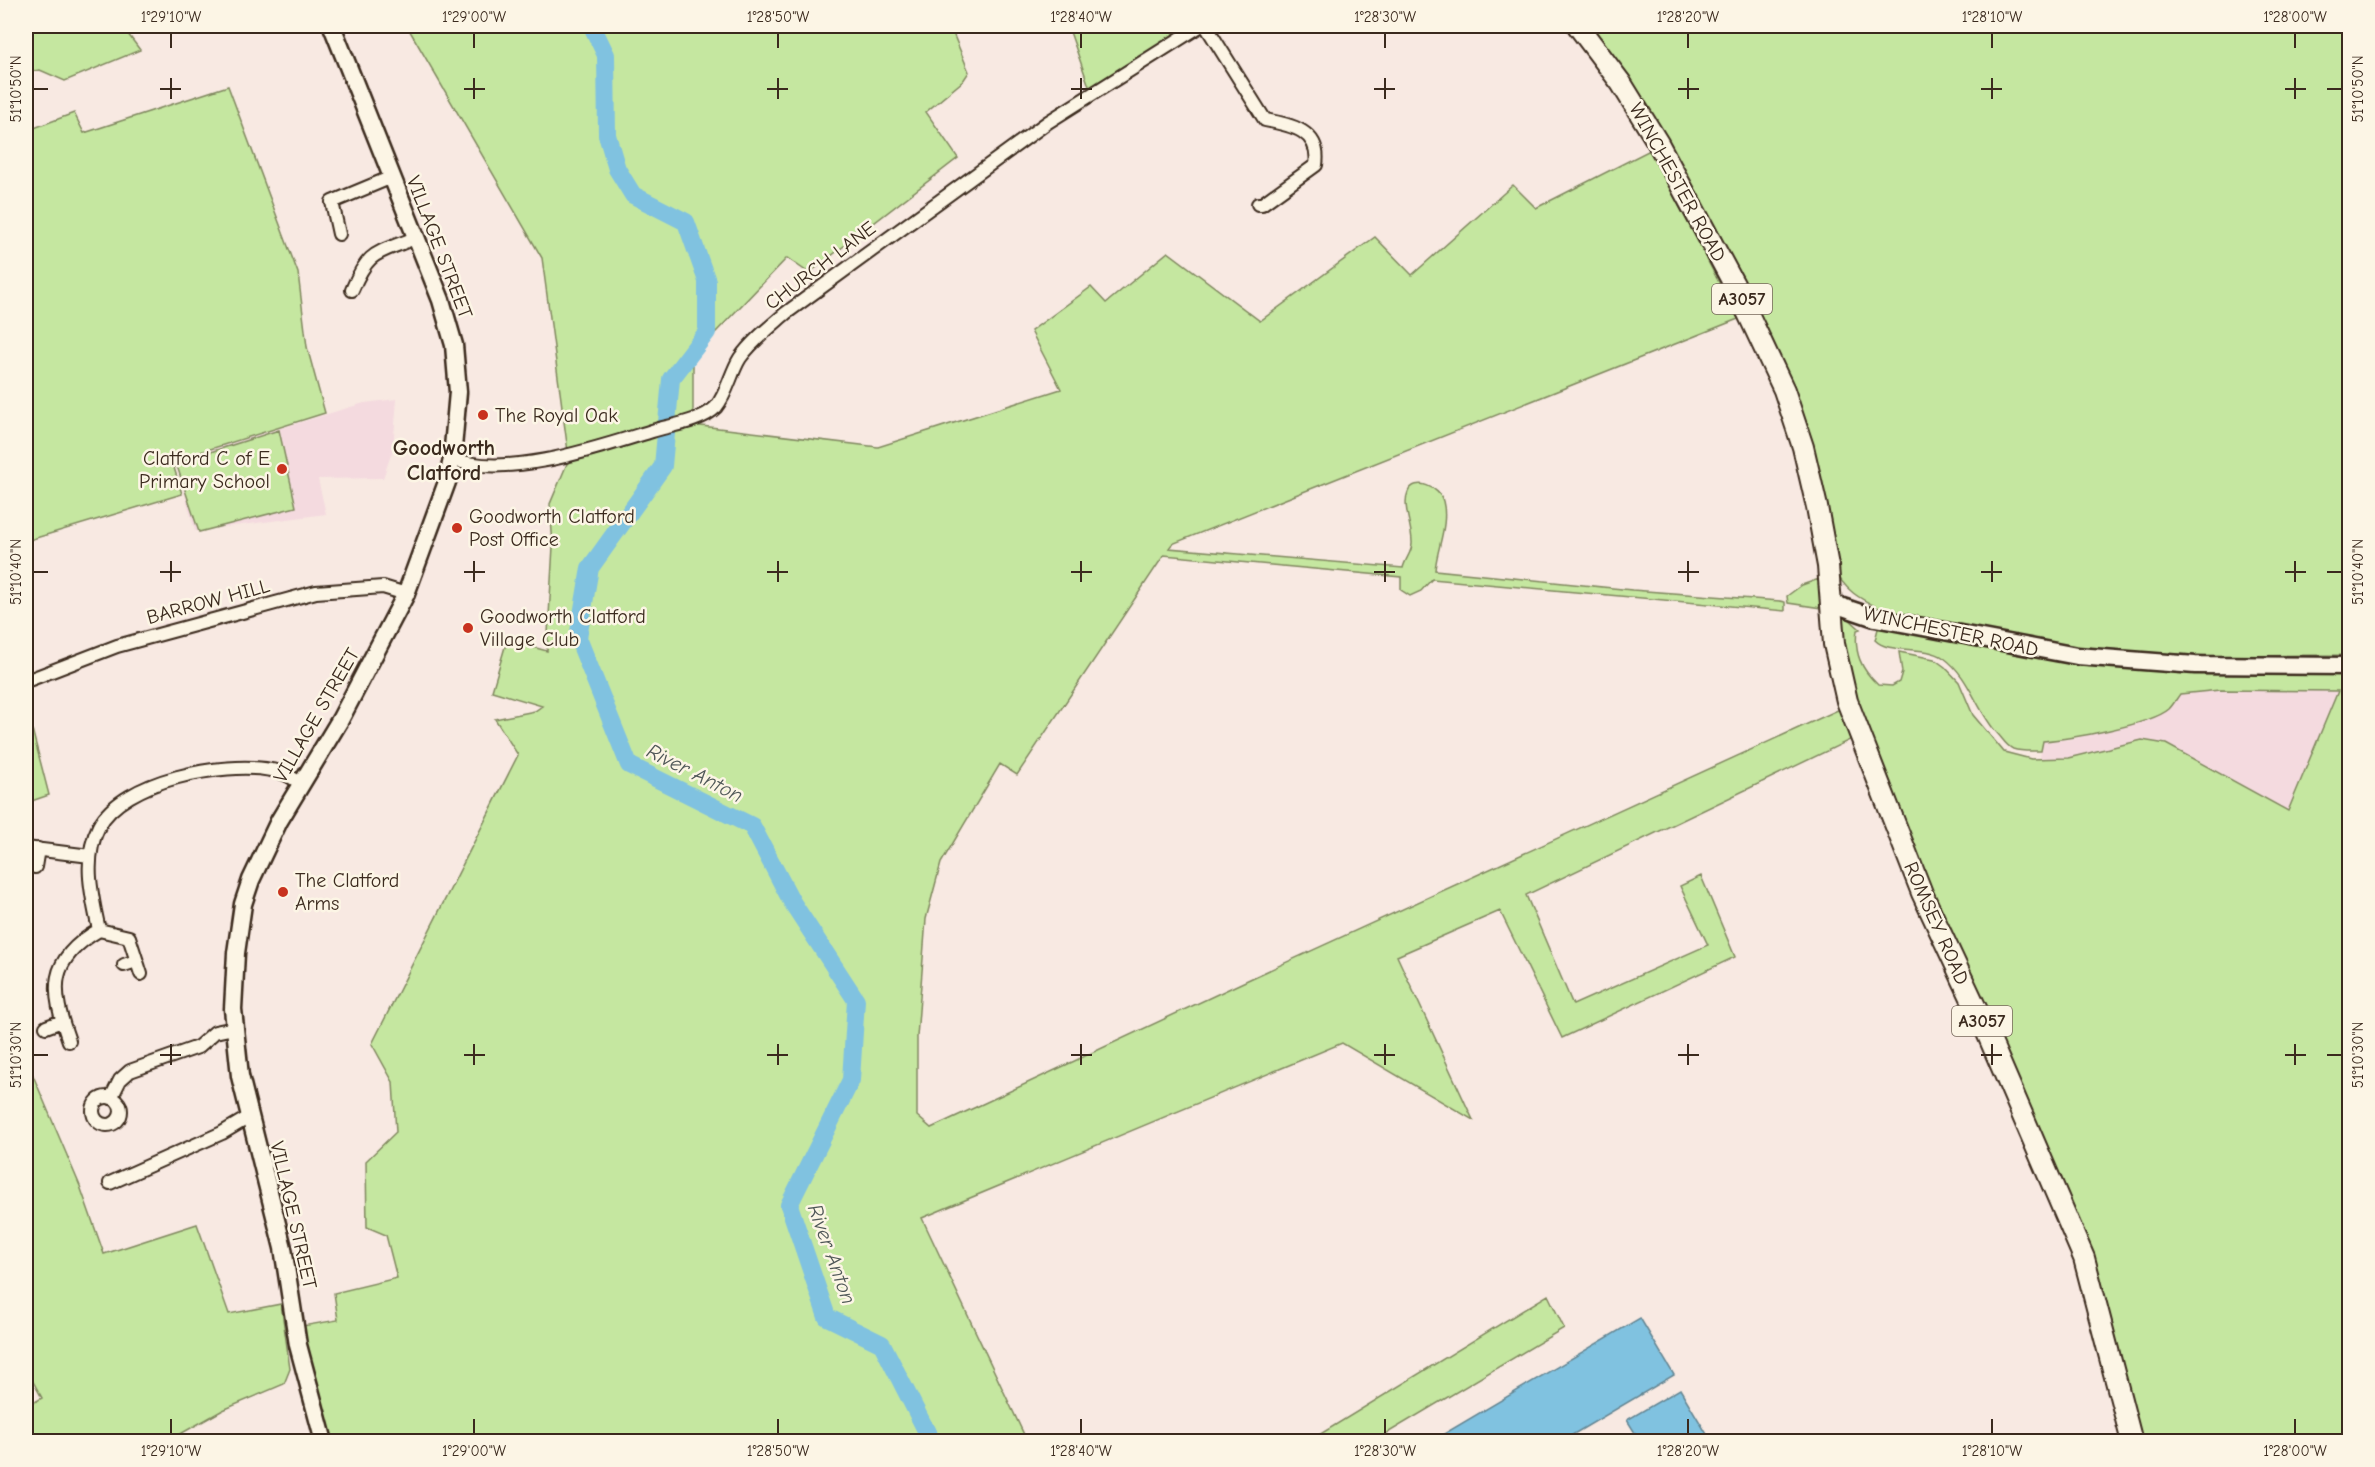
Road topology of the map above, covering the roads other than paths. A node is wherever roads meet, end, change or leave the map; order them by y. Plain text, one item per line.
1 (332, 26) edge
2 (1200, 26) edge
3 (1206, 26) edge
4 (1578, 26) edge
5 (392, 177) junction
6 (1258, 204) dead end
7 (339, 234) dead end
8 (415, 238) junction
9 (352, 290) dead end
10 (452, 459) junction
11 (406, 594) junction
12 (1832, 603) junction
13 (2349, 666) edge
14 (26, 681) edge
15 (300, 783) junction
16 (32, 848) edge
17 (90, 856) junction
18 (35, 867) dead end
19 (99, 930) junction
20 (141, 974) dead end
21 (62, 1021) junction
22 (46, 1027) dead end
23 (234, 1028) junction
24 (69, 1041) dead end
25 (111, 1098) dead end
26 (249, 1117) junction
27 (110, 1183) dead end
28 (324, 1442) edge
29 (2132, 1442) edge

1 - 5 street, VILLAGE STREET
2 - 10 street, CHURCH LANE
3 - 6 street
4 - 12 main road, WINCHESTER ROAD / A3057
5 - 7 street
5 - 8 street, VILLAGE STREET
8 - 9 street
8 - 10 street, VILLAGE STREET
10 - 11 street, VILLAGE STREET
11 - 14 street, BARROW HILL
11 - 15 street, VILLAGE STREET
12 - 13 street, WINCHESTER ROAD
12 - 29 main road, ROMSEY ROAD / A3057
15 - 17 street
15 - 23 street, VILLAGE STREET
16 - 17 street
16 - 18 street
17 - 19 street
19 - 20 street
19 - 21 street
21 - 22 street
21 - 24 street
23 - 25 street
23 - 26 street, VILLAGE STREET
26 - 27 street
26 - 28 street, VILLAGE STREET

